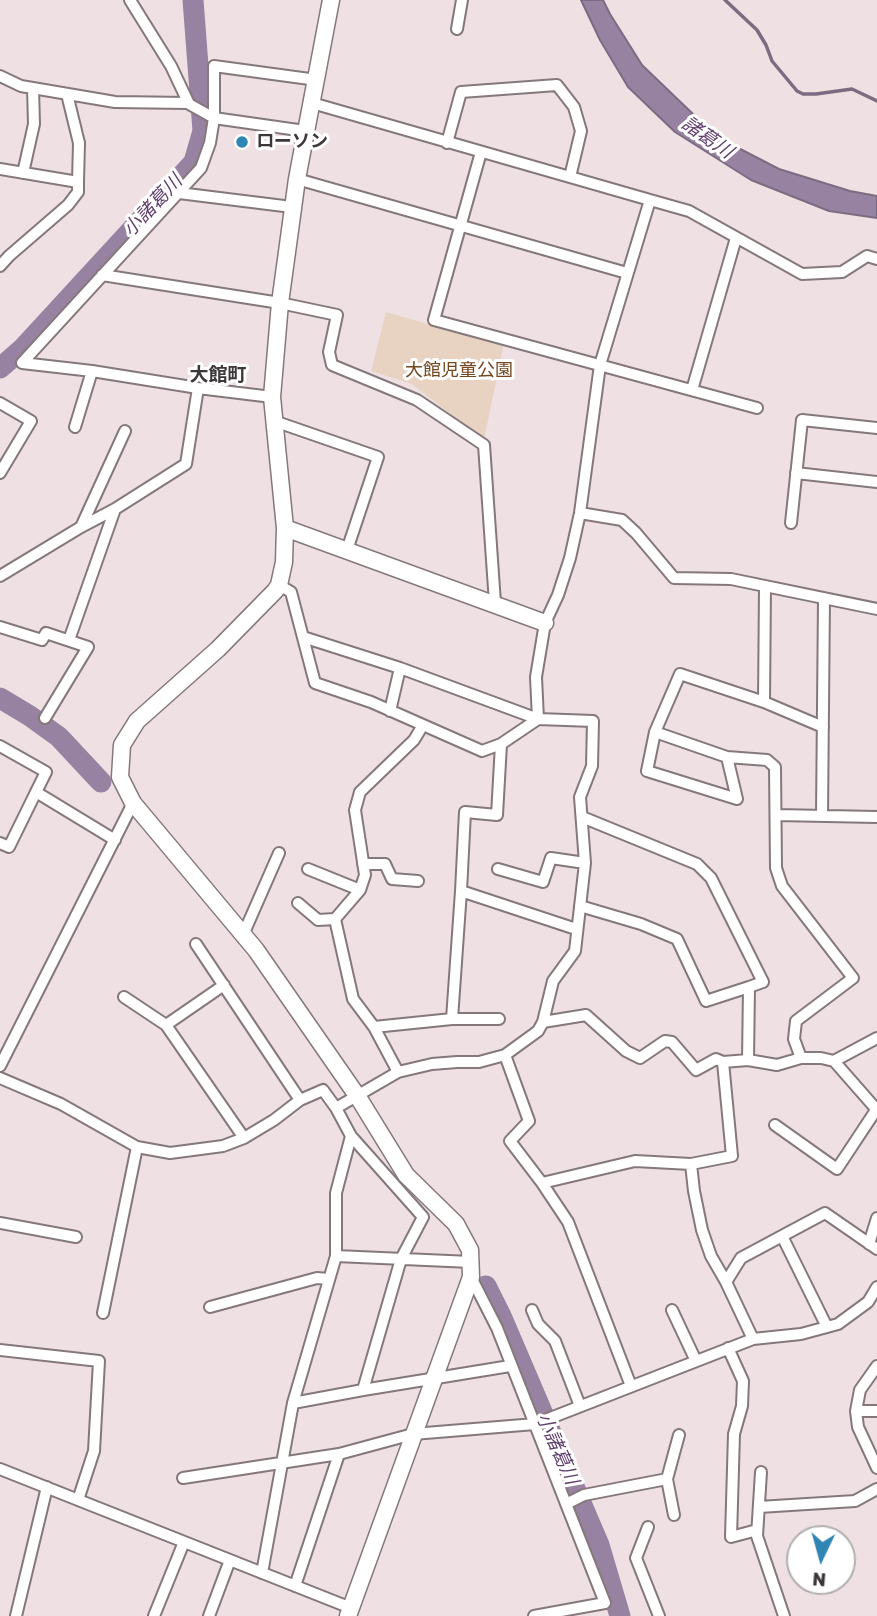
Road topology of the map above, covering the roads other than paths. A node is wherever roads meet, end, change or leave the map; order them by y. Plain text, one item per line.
1 (130, 0) edge
2 (331, 0) edge
3 (463, 0) edge
4 (457, 29) dead end
5 (0, 76) edge
6 (317, 80) junction
7 (33, 88) junction
8 (67, 94) junction
9 (188, 103) junction
10 (312, 103) junction
11 (213, 118) junction
12 (305, 131) junction
13 (447, 143) junction
14 (481, 152) junction
15 (0, 169) edge
16 (23, 173) junction
17 (570, 177) junction
18 (297, 179) junction
19 (78, 182) junction
20 (179, 193) junction
21 (650, 200) junction
22 (292, 207) junction
23 (461, 226) junction
24 (736, 238) junction
25 (877, 259) edge
26 (0, 266) edge
27 (627, 273) junction
28 (102, 275) junction
29 (280, 303) junction
30 (600, 365) junction
31 (92, 371) junction
32 (198, 388) junction
33 (692, 390) junction
34 (272, 397) junction
35 (0, 403) edge
36 (757, 408) dead end
37 (274, 421) junction
38 (75, 427) dead end
39 (877, 428) edge
40 (125, 431) dead end
41 (0, 473) edge
42 (796, 473) junction
43 (877, 482) edge
44 (115, 509) junction
45 (580, 513) junction
46 (791, 523) dead end
47 (81, 527) junction
48 (285, 528) junction
49 (347, 550) junction
50 (0, 561) edge
51 (12, 568) junction
52 (0, 576) edge
53 (279, 585) junction
54 (765, 586) junction
55 (824, 598) junction
56 (495, 603) junction
57 (877, 608) edge
58 (545, 623) junction
59 (0, 627) edge
60 (303, 637) junction
61 (69, 640) junction
62 (400, 668) junction
63 (764, 702) junction
64 (390, 711) junction
65 (45, 718) dead end
66 (538, 719) junction
67 (423, 725) junction
68 (822, 727) junction
69 (655, 732) junction
70 (501, 744) junction
71 (0, 746) edge
72 (727, 757) junction
73 (36, 792) junction
74 (133, 803) junction
75 (776, 815) junction
76 (822, 816) junction
77 (582, 817) junction
78 (877, 817) edge
79 (115, 840) junction
80 (0, 843) edge
81 (279, 853) dead end
82 (585, 863) junction
83 (363, 864) junction
84 (308, 869) dead end
85 (498, 869) dead end
86 (418, 881) dead end
87 (360, 890) junction
88 (461, 891) junction
89 (298, 903) dead end
90 (580, 906) junction
91 (335, 919) junction
92 (576, 929) junction
93 (243, 935) junction
94 (196, 944) dead end
95 (224, 985) junction
96 (749, 986) junction
97 (124, 997) dead end
98 (452, 1019) junction
99 (499, 1019) dead end
100 (543, 1022) junction
101 (166, 1025) junction
102 (374, 1027) junction
103 (877, 1038) edge
104 (505, 1055) junction
105 (801, 1058) junction
106 (748, 1060) junction
107 (834, 1061) junction
108 (723, 1062) junction
109 (0, 1066) edge
110 (398, 1072) junction
111 (0, 1078) edge
112 (358, 1097) junction
113 (300, 1100) junction
114 (336, 1108) junction
115 (877, 1110) edge
116 (775, 1125) dead end
117 (351, 1136) junction
118 (244, 1138) junction
119 (137, 1147) junction
120 (691, 1164) junction
121 (542, 1183) junction
122 (877, 1218) edge
123 (0, 1223) edge
124 (782, 1236) junction
125 (76, 1237) dead end
126 (873, 1246) edge
127 (336, 1256) junction
128 (401, 1259) junction
129 (471, 1270) junction
130 (328, 1279) junction
131 (726, 1282) junction
132 (877, 1287) edge
133 (210, 1307) dead end
134 (532, 1310) dead end
135 (672, 1310) dead end
136 (103, 1313) dead end
137 (827, 1326) junction
138 (753, 1339) junction
139 (728, 1348) junction
140 (0, 1350) edge
141 (696, 1361) junction
142 (510, 1366) junction
143 (877, 1366) edge
144 (435, 1378) junction
145 (631, 1386) junction
146 (363, 1390) junction
147 (293, 1404) junction
148 (580, 1406) junction
149 (856, 1411) junction
150 (877, 1411) edge
151 (537, 1423) junction
152 (413, 1434) junction
153 (679, 1435) dead end
154 (340, 1454) junction
155 (281, 1464) junction
156 (877, 1468) edge
157 (0, 1469) edge
158 (761, 1472) dead end
159 (183, 1478) dead end
160 (667, 1479) junction
161 (47, 1487) junction
162 (877, 1489) edge
163 (78, 1500) junction
164 (569, 1503) junction
165 (759, 1507) junction
166 (674, 1515) dead end
167 (648, 1527) dead end
168 (757, 1530) junction
169 (184, 1542) junction
170 (230, 1560) junction
171 (262, 1573) junction
172 (295, 1586) junction
173 (605, 1603) junction
174 (350, 1612) edge
175 (554, 1615) edge
176 (16, 1616) edge
177 (154, 1616) edge
178 (209, 1616) edge
179 (534, 1616) edge
180 (609, 1616) edge
181 (659, 1616) edge
182 (784, 1616) edge

1 - 9 street
2 - 6 street
3 - 4 street
5 - 7 street
6 - 10 street
6 - 11 street
7 - 8 street
7 - 16 street
8 - 9 street
8 - 19 street
9 - 11 street
10 - 12 street
10 - 13 street
11 - 12 street
11 - 20 street
12 - 18 street
13 - 14 street
13 - 17 street
14 - 17 street
14 - 23 street
15 - 16 street
16 - 19 street
17 - 21 street
18 - 22 street
18 - 23 street
19 - 26 street
20 - 22 street
20 - 28 street
21 - 24 street
21 - 27 street
22 - 29 street
23 - 27 street
23 - 30 street
24 - 25 street
24 - 33 street
27 - 30 street
28 - 29 street
28 - 31 street
29 - 34 street
29 - 56 street
30 - 33 street
30 - 45 street
31 - 32 street
31 - 38 street
32 - 34 street
32 - 44 street
33 - 36 street
34 - 37 street
35 - 41 street
37 - 48 street
37 - 49 street
39 - 42 street
40 - 47 street
42 - 43 street
42 - 46 street
44 - 47 street
44 - 61 street
45 - 54 street
45 - 58 street
47 - 51 street
48 - 49 street
48 - 53 street
49 - 56 street
50 - 51 street
51 - 52 street
53 - 60 street
53 - 74 street
54 - 55 street
54 - 63 street
55 - 57 street
55 - 68 street
56 - 58 street
58 - 66 street
59 - 61 street
60 - 62 street
60 - 64 street
61 - 65 street
62 - 64 street
62 - 66 street
63 - 68 street
63 - 69 street
64 - 67 street
66 - 70 street
66 - 77 street
67 - 70 street
67 - 83 street
68 - 76 street
69 - 72 street
69 - 72 street
70 - 88 street
71 - 73 street
72 - 75 street
73 - 79 street
73 - 80 street
74 - 79 street
74 - 93 street
75 - 76 street
75 - 105 street
76 - 78 street
77 - 82 street
77 - 96 street
79 - 109 street
81 - 93 street
82 - 85 street
82 - 90 street
83 - 86 street
83 - 87 street
84 - 87 street
87 - 91 street
88 - 92 street
88 - 98 street
89 - 91 street
90 - 92 street
90 - 96 street
91 - 102 street
92 - 100 street
93 - 112 street
94 - 95 street
95 - 101 street
95 - 113 street
96 - 106 street
97 - 101 street
98 - 99 street
98 - 102 street
100 - 104 street
100 - 108 street
101 - 118 street
102 - 110 street
103 - 107 street
104 - 110 street
104 - 121 street
105 - 106 street
105 - 107 street
106 - 108 street
107 - 115 street
108 - 120 street
110 - 112 street
111 - 119 street
112 - 114 street
112 - 129 street
113 - 114 street
113 - 118 street
114 - 117 street
115 - 116 street
117 - 127 street
117 - 128 street
118 - 119 street
119 - 136 street
120 - 121 street
120 - 131 street
121 - 145 street
122 - 126 street
123 - 125 street
124 - 126 street
124 - 131 street
124 - 137 street
127 - 128 street
127 - 130 street
128 - 129 street
128 - 146 street
129 - 142 street
129 - 144 street
130 - 133 street
130 - 147 street
131 - 138 street
132 - 137 street
134 - 148 street
135 - 141 street
137 - 138 street
138 - 139 street
139 - 141 street
139 - 168 street
140 - 163 street
141 - 145 street
142 - 144 street
142 - 151 street
143 - 149 street
144 - 146 street
144 - 152 street
145 - 148 street
146 - 147 street
147 - 155 street
148 - 151 street
149 - 150 street
149 - 156 street
151 - 152 street
151 - 164 street
152 - 154 street
152 - 174 street
153 - 160 street
154 - 155 street
154 - 172 street
155 - 159 street
155 - 171 street
157 - 161 street
158 - 165 street
160 - 164 street
160 - 166 street
161 - 163 street
161 - 176 street
162 - 165 street
163 - 169 street
164 - 173 street
165 - 168 street
167 - 181 street
168 - 182 street
169 - 170 street
169 - 177 street
170 - 171 street
170 - 178 street
171 - 172 street
172 - 174 street
173 - 175 street
173 - 180 street
175 - 179 street

